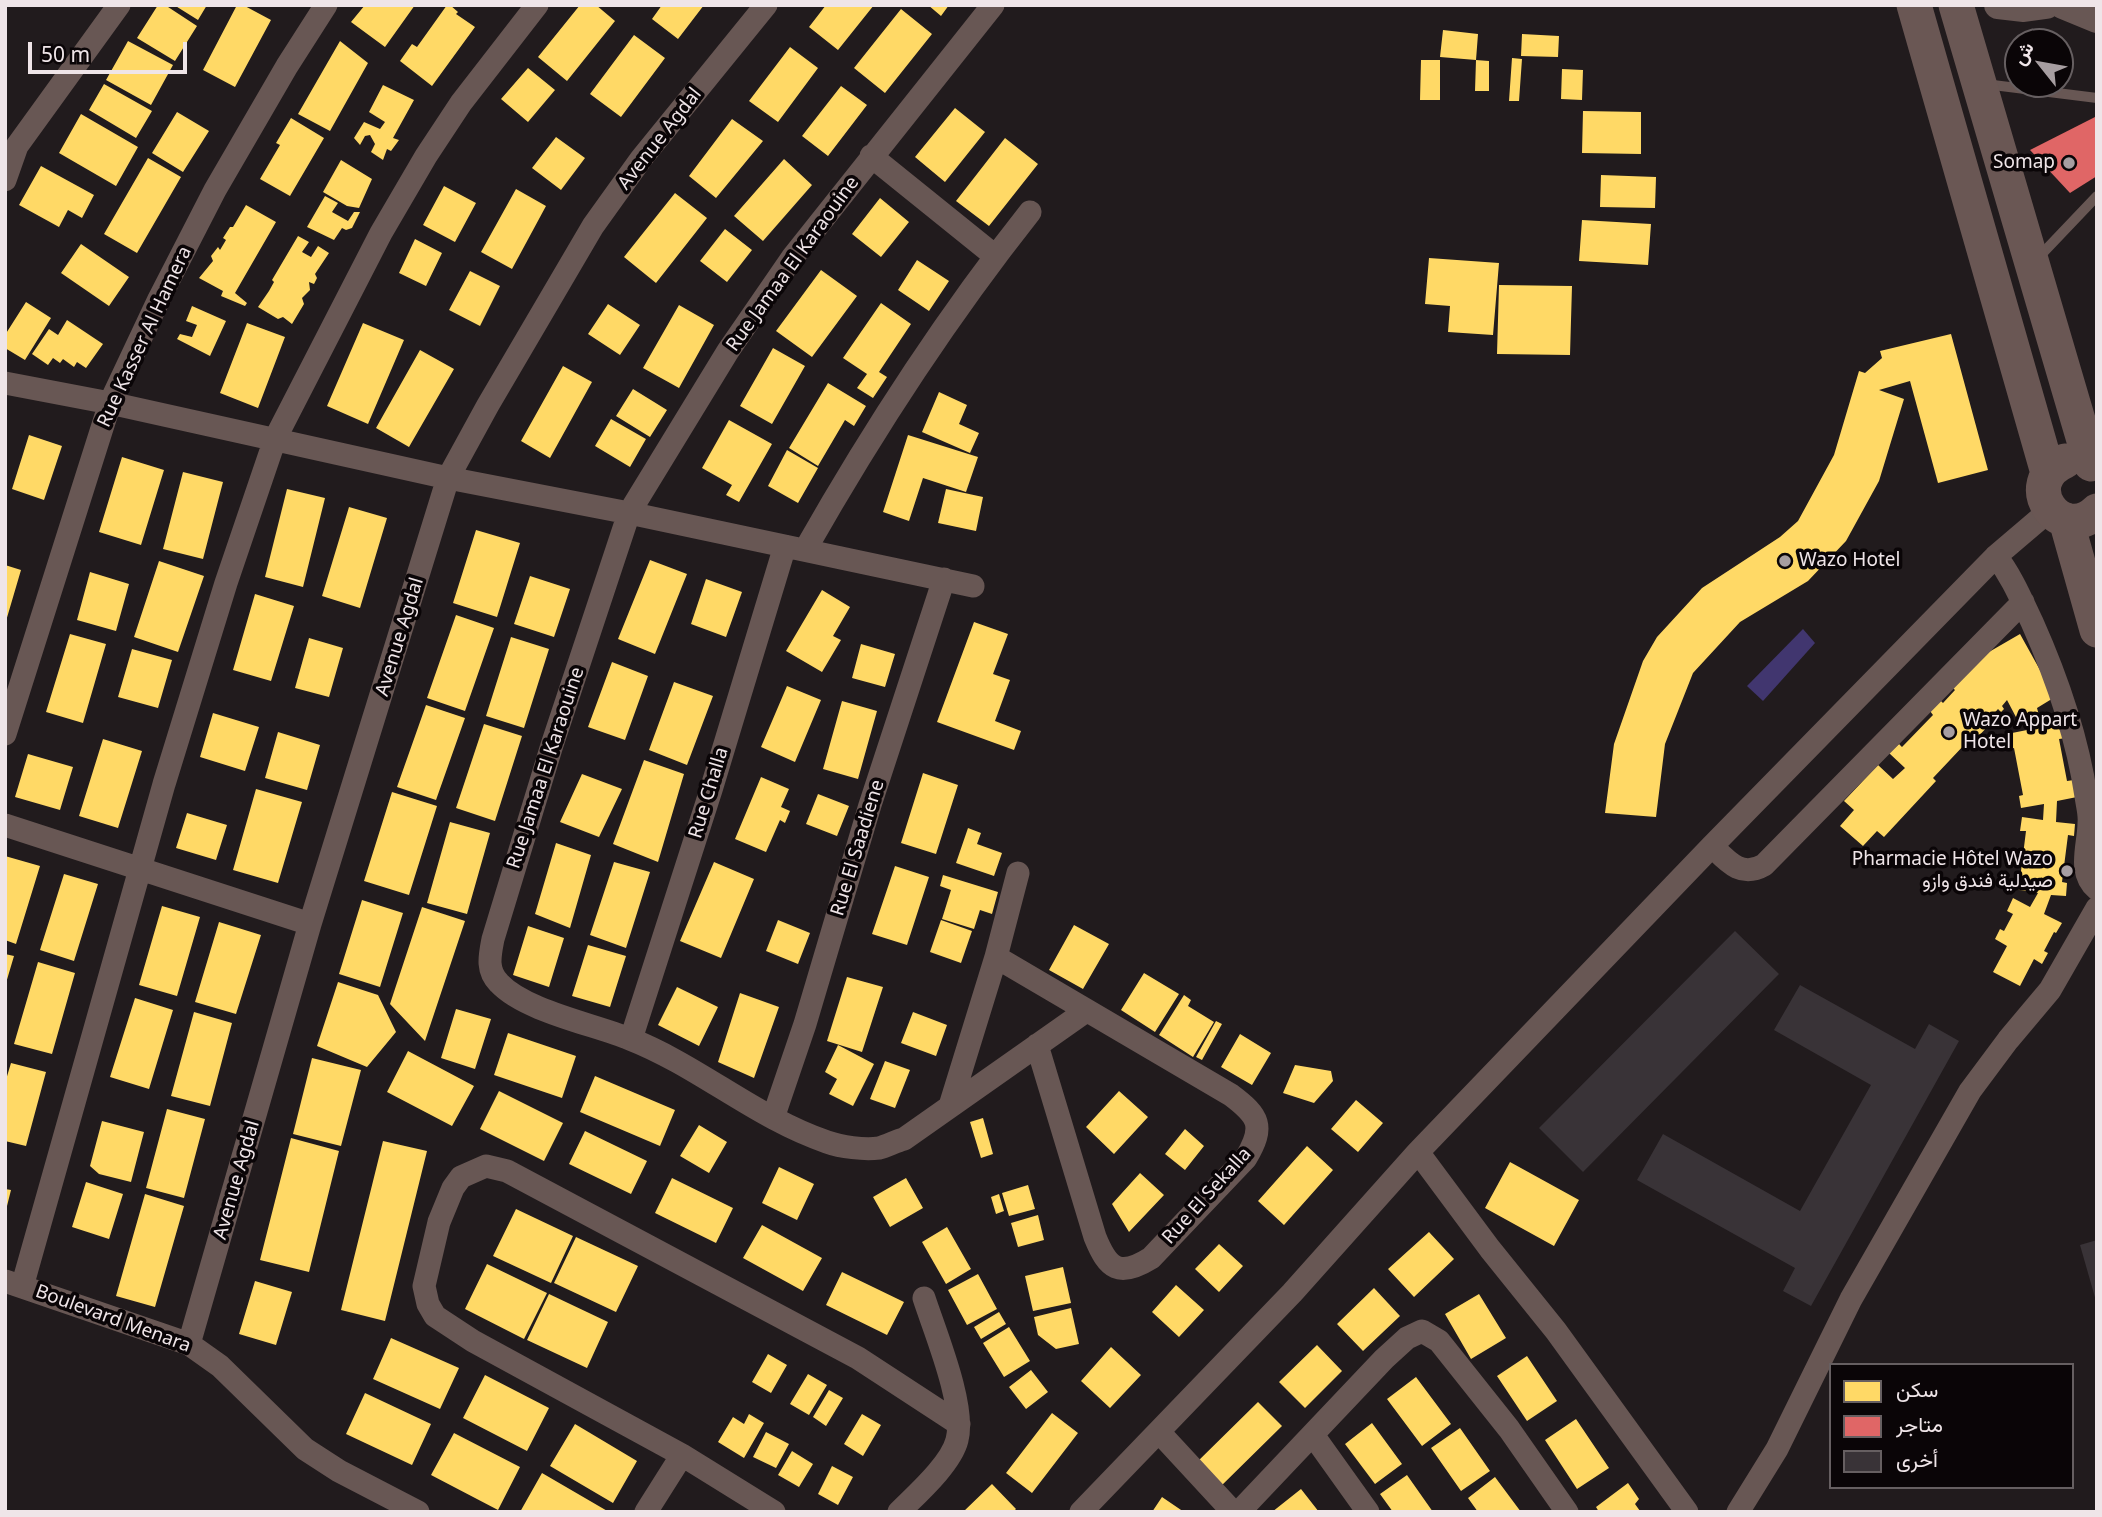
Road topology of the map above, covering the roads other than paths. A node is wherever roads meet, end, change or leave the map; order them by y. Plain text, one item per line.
1 (119, 5) edge
2 (327, 5) edge
3 (537, 5) edge
4 (766, 5) edge
5 (993, 5) edge
6 (1914, 5) edge
7 (1956, 5) edge
8 (1998, 5) edge
9 (2046, 5) edge
10 (2063, 5) edge
11 (2097, 19) edge
12 (1978, 83) junction
13 (2097, 98) edge
14 (871, 156) junction
15 (5, 180) edge
16 (2097, 196) edge
17 (1030, 212) dead end
18 (995, 256) junction
19 (2032, 265) junction
20 (5, 383) edge
21 (110, 403) junction
22 (275, 439) junction
23 (2094, 467) edge
24 (2048, 473) junction
25 (448, 478) junction
26 (629, 513) junction
27 (2071, 514) edge
28 (795, 548) junction
29 (1996, 556) junction
30 (944, 579) junction
31 (973, 586) dead end
32 (2023, 602) junction
33 (2097, 630) edge
34 (5, 734) edge
35 (5, 825) edge
36 (1712, 846) junction
37 (140, 868) junction
38 (1018, 873) dead end
39 (2097, 889) edge
40 (2097, 908) edge
41 (310, 923) junction
42 (996, 957) junction
43 (1086, 1011) junction
44 (631, 1039) junction
45 (1037, 1045) junction
46 (950, 1106) junction
47 (773, 1118) junction
48 (1418, 1152) junction
49 (14, 1284) edge
50 (924, 1298) dead end
51 (188, 1344) junction
52 (959, 1424) junction
53 (1159, 1432) junction
54 (1313, 1435) junction
55 (682, 1455) junction
56 (1755, 1502) edge
57 (418, 1512) edge
58 (646, 1512) edge
59 (774, 1512) edge
60 (899, 1512) edge
61 (1082, 1512) edge
62 (1233, 1512) edge
63 (1239, 1512) edge
64 (1368, 1512) edge
65 (1567, 1512) edge
66 (1687, 1512) edge
67 (1738, 1512) edge

1 - 15 street
2 - 21 street, Rue Kasser Al Hamera
3 - 22 street
4 - 25 street, Avenue Agdal
5 - 14 street, Rue Jamaa El Karaouine
6 - 24 main road
7 - 12 main road
8 - 9 street
10 - 11 street
12 - 13 lane
12 - 19 main road
14 - 18 street
14 - 26 street, Rue Jamaa El Karaouine
16 - 19 lane
17 - 18 street, Rue Challa
18 - 28 street, Rue Challa
19 - 23 main road
20 - 21 street
21 - 22 street
21 - 34 street, Rue Kasser Al Hamera
22 - 25 street
22 - 37 street
23 - 24 main road
24 - 27 main road
25 - 26 street
25 - 41 street, Avenue Agdal
26 - 28 street
26 - 44 street, Rue Jamaa El Karaouine
27 - 29 street
27 - 33 main road
28 - 30 street
28 - 44 street, Rue Challa
29 - 32 street
29 - 36 street
30 - 31 street
30 - 47 street, Rue El Saadiene
32 - 36 street
32 - 39 street
35 - 37 street
36 - 48 street
37 - 41 street
37 - 49 street
38 - 42 street
40 - 56 street
41 - 51 street, Avenue Agdal
42 - 43 street, Rue El Sekalla
42 - 46 street
43 - 45 street, Rue Jamaa El Karaouine
43 - 45 street, Rue El Sekalla
44 - 47 street, Rue Jamaa El Karaouine
45 - 46 street, Rue Jamaa El Karaouine
46 - 47 street, Rue Jamaa El Karaouine
48 - 53 street
48 - 66 street
49 - 51 street, Boulevard Menara
50 - 52 street
51 - 57 street, Boulevard Menara
52 - 55 street
52 - 60 street
53 - 61 street
53 - 62 street
54 - 63 street
54 - 64 street
54 - 65 street
55 - 58 street
55 - 59 street
56 - 67 street

